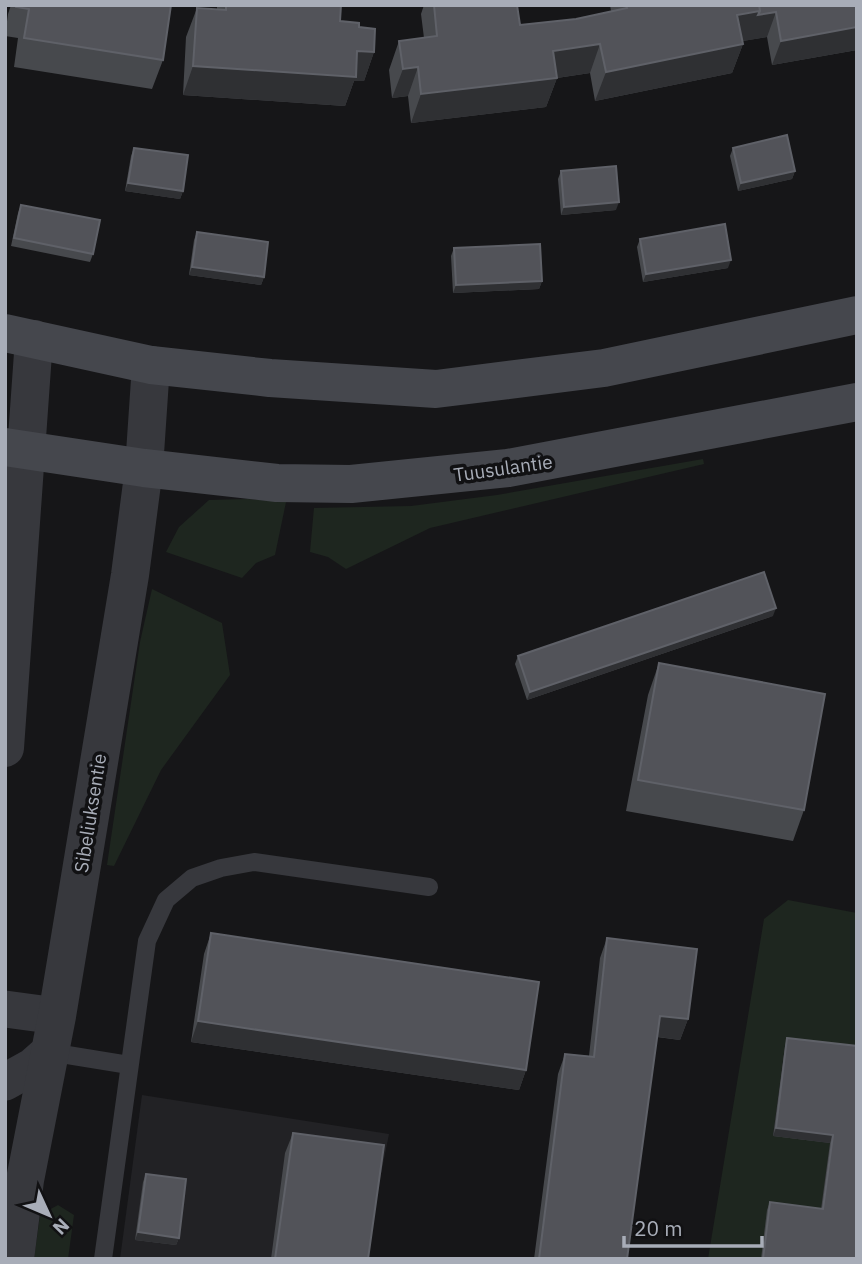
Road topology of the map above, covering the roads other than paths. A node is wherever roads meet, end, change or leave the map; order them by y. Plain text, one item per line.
1 (857, 315) edge
2 (19, 336) edge
3 (151, 365) junction
4 (857, 402) edge
5 (15, 450) edge
6 (144, 468) junction
7 (5, 748) edge
8 (429, 887) dead end
9 (5, 1009) edge
10 (57, 1016) junction
11 (49, 1052) junction
12 (129, 1065) junction
13 (5, 1082) edge
14 (15, 1259) edge
15 (103, 1259) edge

1 - 3 main road
2 - 3 main road
2 - 5 street
3 - 6 street, Sibeliuksentie
4 - 6 main road, Tuusulantie
5 - 6 main road, Tuusulantie
5 - 7 street
6 - 10 street, Sibeliuksentie
8 - 12 lane
9 - 10 street
10 - 11 street, Sibeliuksentie
11 - 12 lane
11 - 13 street
11 - 14 street, Sibeliuksentie
12 - 15 lane

